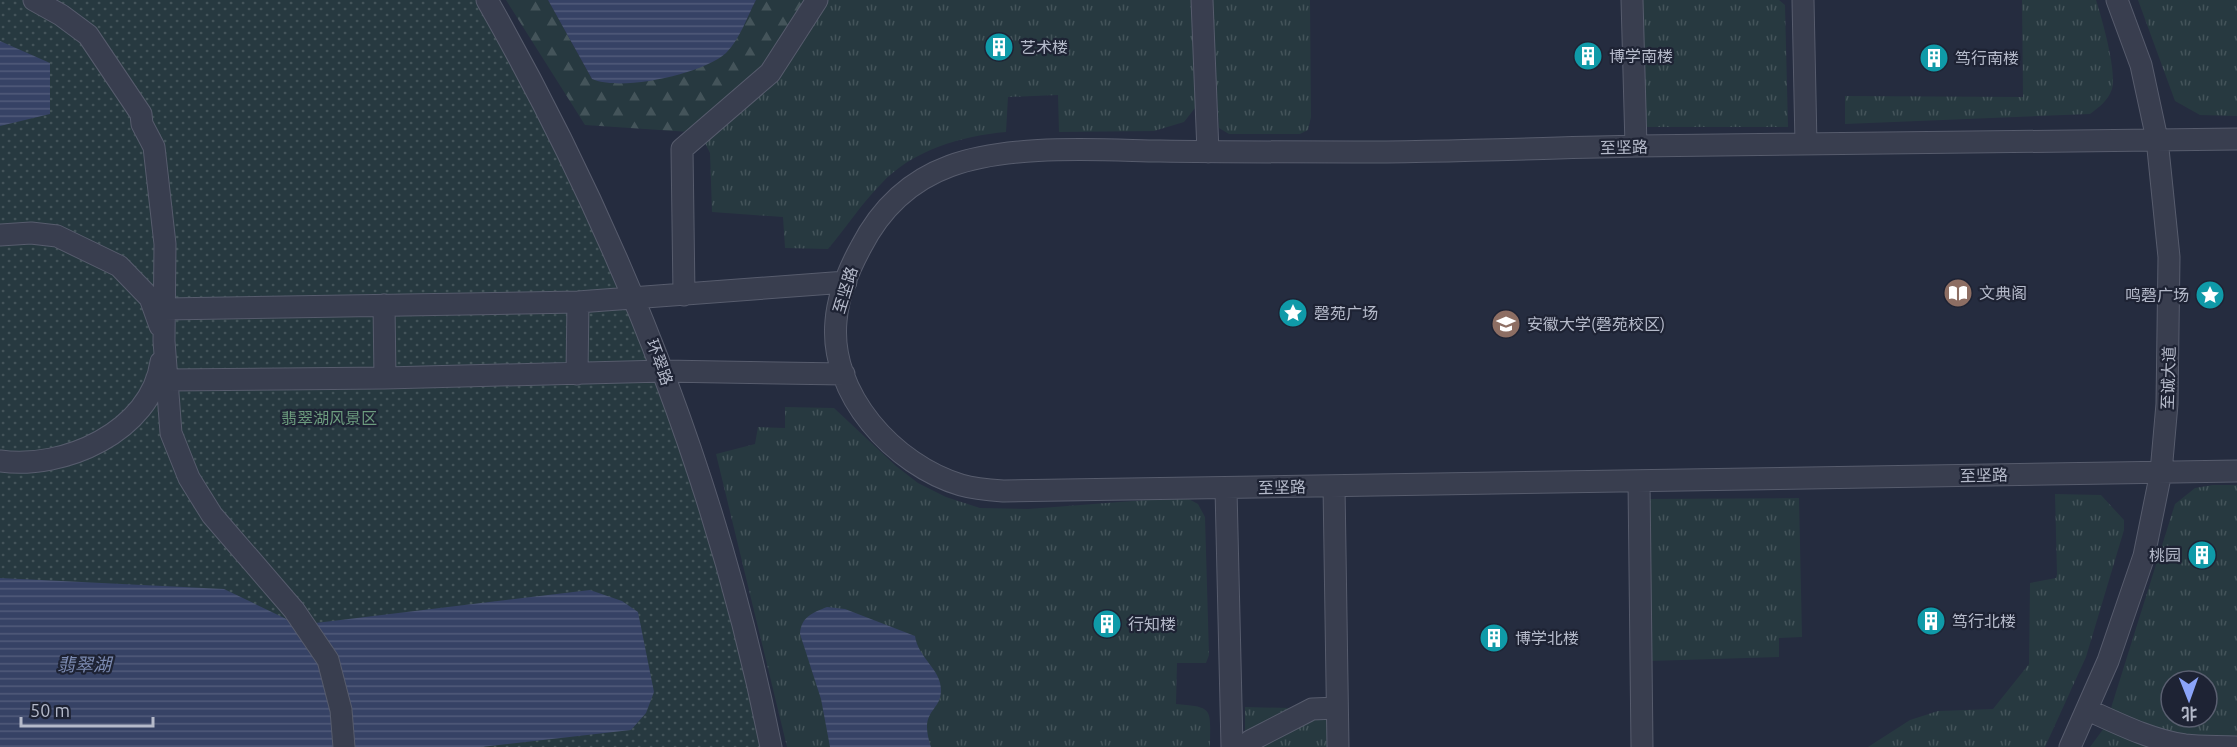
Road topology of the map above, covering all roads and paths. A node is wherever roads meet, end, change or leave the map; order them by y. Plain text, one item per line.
1 (34, 0) edge
2 (487, 0) edge
3 (817, 0) edge
4 (1202, 0) edge
5 (1632, 0) edge
6 (1803, 0) edge
7 (2117, 0) edge
8 (2157, 139) junction
9 (2237, 139) edge
10 (1806, 144) junction
11 (1636, 146) junction
12 (1208, 152) junction
13 (0, 235) edge
14 (846, 282) junction
15 (684, 295) junction
16 (636, 299) junction
17 (578, 302) junction
18 (384, 305) junction
19 (165, 309) junction
20 (164, 341) junction
21 (664, 370) junction
22 (577, 374) junction
23 (844, 374) junction
24 (385, 378) junction
25 (167, 380) junction
26 (0, 460) edge
27 (2237, 471) edge
28 (2161, 472) junction
29 (1640, 481) junction
30 (1334, 486) junction
31 (1226, 489) junction
32 (1337, 708) junction
33 (2088, 710) junction
34 (344, 747) edge
35 (771, 747) edge
36 (1232, 747) edge
37 (1249, 747) edge
38 (1338, 747) edge
39 (1642, 747) edge
40 (2070, 747) edge
41 (2237, 747) edge

1 - 19 street
2 - 16 street, 环翠路
3 - 15 street
4 - 12 street
5 - 11 street
6 - 10 street
7 - 8 street, 至诚大道
8 - 9 street, 至坚路
8 - 10 street, 至坚路
8 - 28 street, 至诚大道
10 - 11 street, 至坚路
11 - 12 street, 至坚路
12 - 14 street, 至坚路
13 - 20 street
14 - 15 street
14 - 23 street, 至坚路
15 - 16 street
16 - 17 street
16 - 21 street, 环翠路
17 - 18 street
17 - 22 street
18 - 19 street
18 - 24 street
19 - 20 street
20 - 25 street
20 - 26 street
21 - 22 street
21 - 23 street
21 - 35 street, 环翠路
22 - 24 street
23 - 31 street, 至坚路
24 - 25 street
25 - 34 street
27 - 28 street, 至坚路
28 - 29 street, 至坚路
28 - 33 street, 至诚大道
29 - 30 street, 至坚路
29 - 39 street
30 - 31 street, 至坚路
30 - 32 street
31 - 36 street
32 - 37 street
32 - 38 street
33 - 40 street, 至诚大道
33 - 41 street

